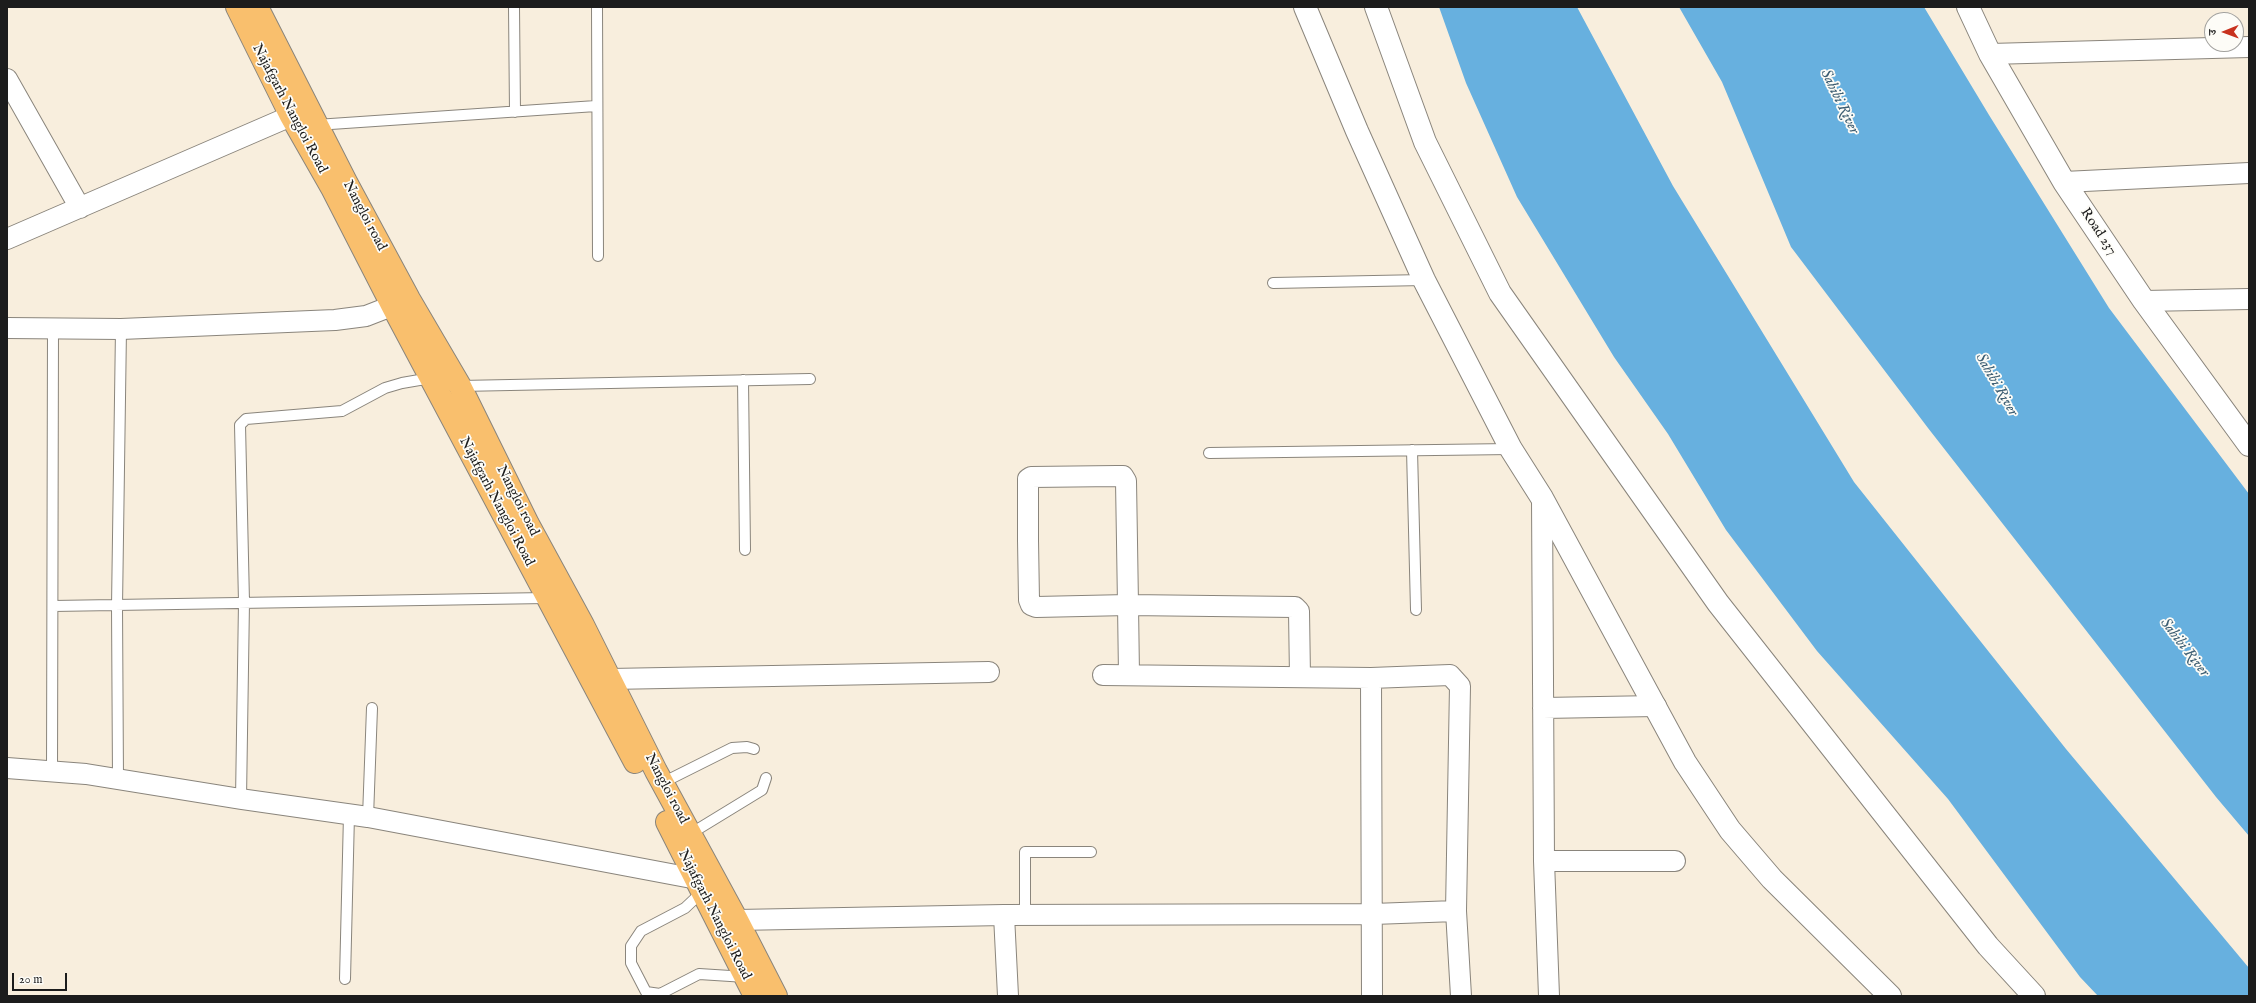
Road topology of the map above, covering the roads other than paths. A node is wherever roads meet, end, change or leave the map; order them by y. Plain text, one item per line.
1 (237, 7) edge
2 (257, 7) edge
3 (514, 7) edge
4 (597, 7) edge
5 (1305, 7) edge
6 (1376, 7) edge
7 (1968, 7) edge
8 (2249, 47) edge
9 (1990, 54) junction
10 (7, 79) edge
11 (596, 106) junction
12 (515, 112) junction
13 (291, 116) junction
14 (316, 125) junction
15 (2249, 173) edge
16 (2064, 182) junction
17 (80, 208) junction
18 (7, 239) edge
19 (598, 256) dead end
20 (1424, 280) junction
21 (1274, 283) dead end
22 (2249, 299) edge
23 (2144, 301) junction
24 (401, 303) junction
25 (7, 328) edge
26 (53, 328) junction
27 (121, 329) junction
28 (431, 378) junction
29 (810, 379) dead end
30 (743, 380) junction
31 (460, 386) junction
32 (2249, 445) edge
33 (1511, 449) junction
34 (1412, 450) junction
35 (1209, 453) dead end
36 (1542, 498) junction
37 (745, 550) dead end
38 (546, 598) junction
39 (244, 602) junction
40 (1128, 605) junction
41 (53, 606) junction
42 (117, 606) junction
43 (1416, 610) dead end
44 (989, 672) dead end
45 (1102, 675) dead end
46 (1129, 676) junction
47 (1300, 677) junction
48 (1371, 678) junction
49 (610, 679) junction
50 (1656, 706) junction
51 (372, 708) dead end
52 (1543, 708) junction
53 (754, 749) dead end
54 (7, 768) edge
55 (52, 771) junction
56 (118, 778) junction
57 (766, 778) dead end
58 (662, 783) junction
59 (241, 800) junction
60 (358, 816) junction
61 (690, 834) junction
62 (1091, 852) dead end
63 (1544, 861) junction
64 (1675, 861) dead end
65 (704, 881) junction
66 (1456, 911) junction
67 (1373, 914) junction
68 (1004, 915) junction
69 (1024, 915) junction
70 (737, 920) junction
71 (746, 977) junction
72 (345, 979) dead end
73 (755, 996) edge
74 (776, 996) edge
75 (1008, 996) edge
76 (1372, 996) edge
77 (1461, 996) edge
78 (1549, 996) edge
79 (1890, 996) edge
80 (2034, 996) edge

1 - 13 main road, Najafgarh Nangloi Road
2 - 14 main road, Nangloi road
3 - 12 lane
4 - 11 lane
5 - 20 street
6 - 80 street
7 - 9 street, Road 237
8 - 9 street
9 - 16 street, Road 237
10 - 17 street
11 - 12 lane
11 - 19 lane
12 - 14 lane
13 - 17 street
13 - 24 main road, Najafgarh Nangloi Road
14 - 24 main road, Nangloi road
15 - 16 street
16 - 23 street, Road 237
17 - 18 street
20 - 21 lane
20 - 33 street
22 - 23 street
23 - 32 street, Road 237
24 - 27 street
24 - 28 main road, Najafgarh Nangloi Road
24 - 31 main road, Nangloi road
25 - 26 street
26 - 27 street
26 - 41 lane
27 - 42 lane
28 - 38 main road, Najafgarh Nangloi Road
28 - 39 lane
29 - 30 lane
30 - 31 lane
30 - 37 lane
31 - 49 main road, Nangloi road
33 - 34 lane
33 - 36 street
34 - 35 lane
34 - 43 lane
36 - 50 street
36 - 52 street
38 - 39 lane
38 - 65 main road, Najafgarh Nangloi Road
39 - 42 lane
39 - 59 lane
40 - 40 street
40 - 46 street
40 - 47 street
41 - 42 lane
41 - 55 lane
42 - 56 lane
44 - 49 street
45 - 46 street
46 - 47 street
47 - 48 street
48 - 66 street
48 - 67 street
49 - 58 main road, Nangloi road
50 - 52 street
50 - 79 street
51 - 60 lane
52 - 63 street
53 - 58 lane
54 - 55 street
55 - 56 street
56 - 59 street
57 - 61 lane
58 - 61 main road, Nangloi road
59 - 60 street
60 - 65 street
60 - 72 lane
61 - 65 main road, Nangloi road
62 - 69 lane
63 - 64 street
63 - 78 street
65 - 70 main road, Nangloi road
65 - 71 main road, Najafgarh Nangloi Road
65 - 71 lane
66 - 67 street
66 - 77 street
67 - 69 street
67 - 76 street
68 - 69 street
68 - 70 street
68 - 75 street
70 - 74 main road, Nangloi road
71 - 73 main road, Najafgarh Nangloi Road

